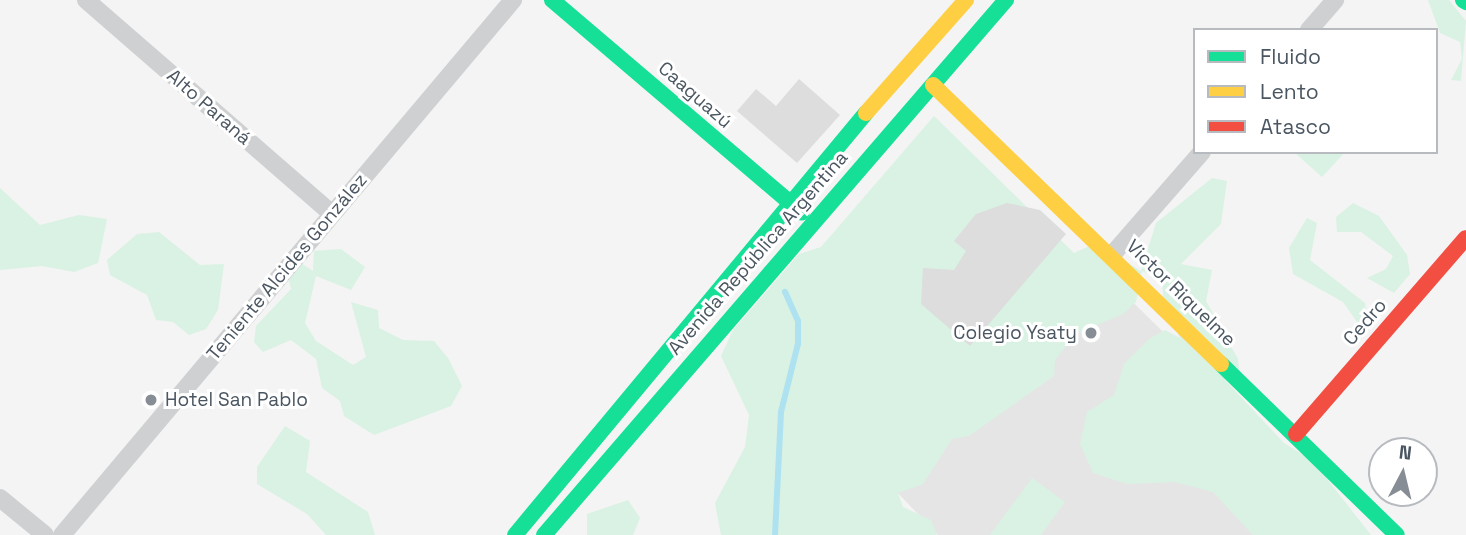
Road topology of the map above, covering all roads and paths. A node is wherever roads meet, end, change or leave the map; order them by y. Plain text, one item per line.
1 (86, 0) edge
2 (513, 0) edge
3 (552, 0) edge
4 (966, 0) edge
5 (1006, 0) edge
6 (1335, 0) edge
7 (1311, 28) edge
8 (933, 85) junction
9 (1200, 154) edge
10 (788, 201) junction
11 (332, 214) junction
12 (812, 221) junction
13 (1466, 238) edge
14 (1112, 256) junction
15 (1296, 434) junction
16 (0, 498) edge
17 (45, 535) edge
18 (62, 535) edge
19 (515, 535) edge
20 (544, 535) edge
21 (1397, 535) edge

1 - 11 street, Alto Paraná
2 - 11 street, Teniente Alcides González
3 - 10 main road, Caaguazú
4 - 10 main road, Avenida República Argentina
5 - 8 main road, Avenida República Argentina
6 - 7 street
8 - 12 main road, Avenida República Argentina
8 - 14 main road, Victor Riquelme
9 - 14 street
10 - 12 main road, Caaguazú
10 - 19 main road, Avenida República Argentina
11 - 18 street, Teniente Alcides González
12 - 20 main road, Avenida República Argentina
13 - 15 main road, Cedro
14 - 15 main road, Victor Riquelme
15 - 21 main road, Victor Riquelme
16 - 17 street

